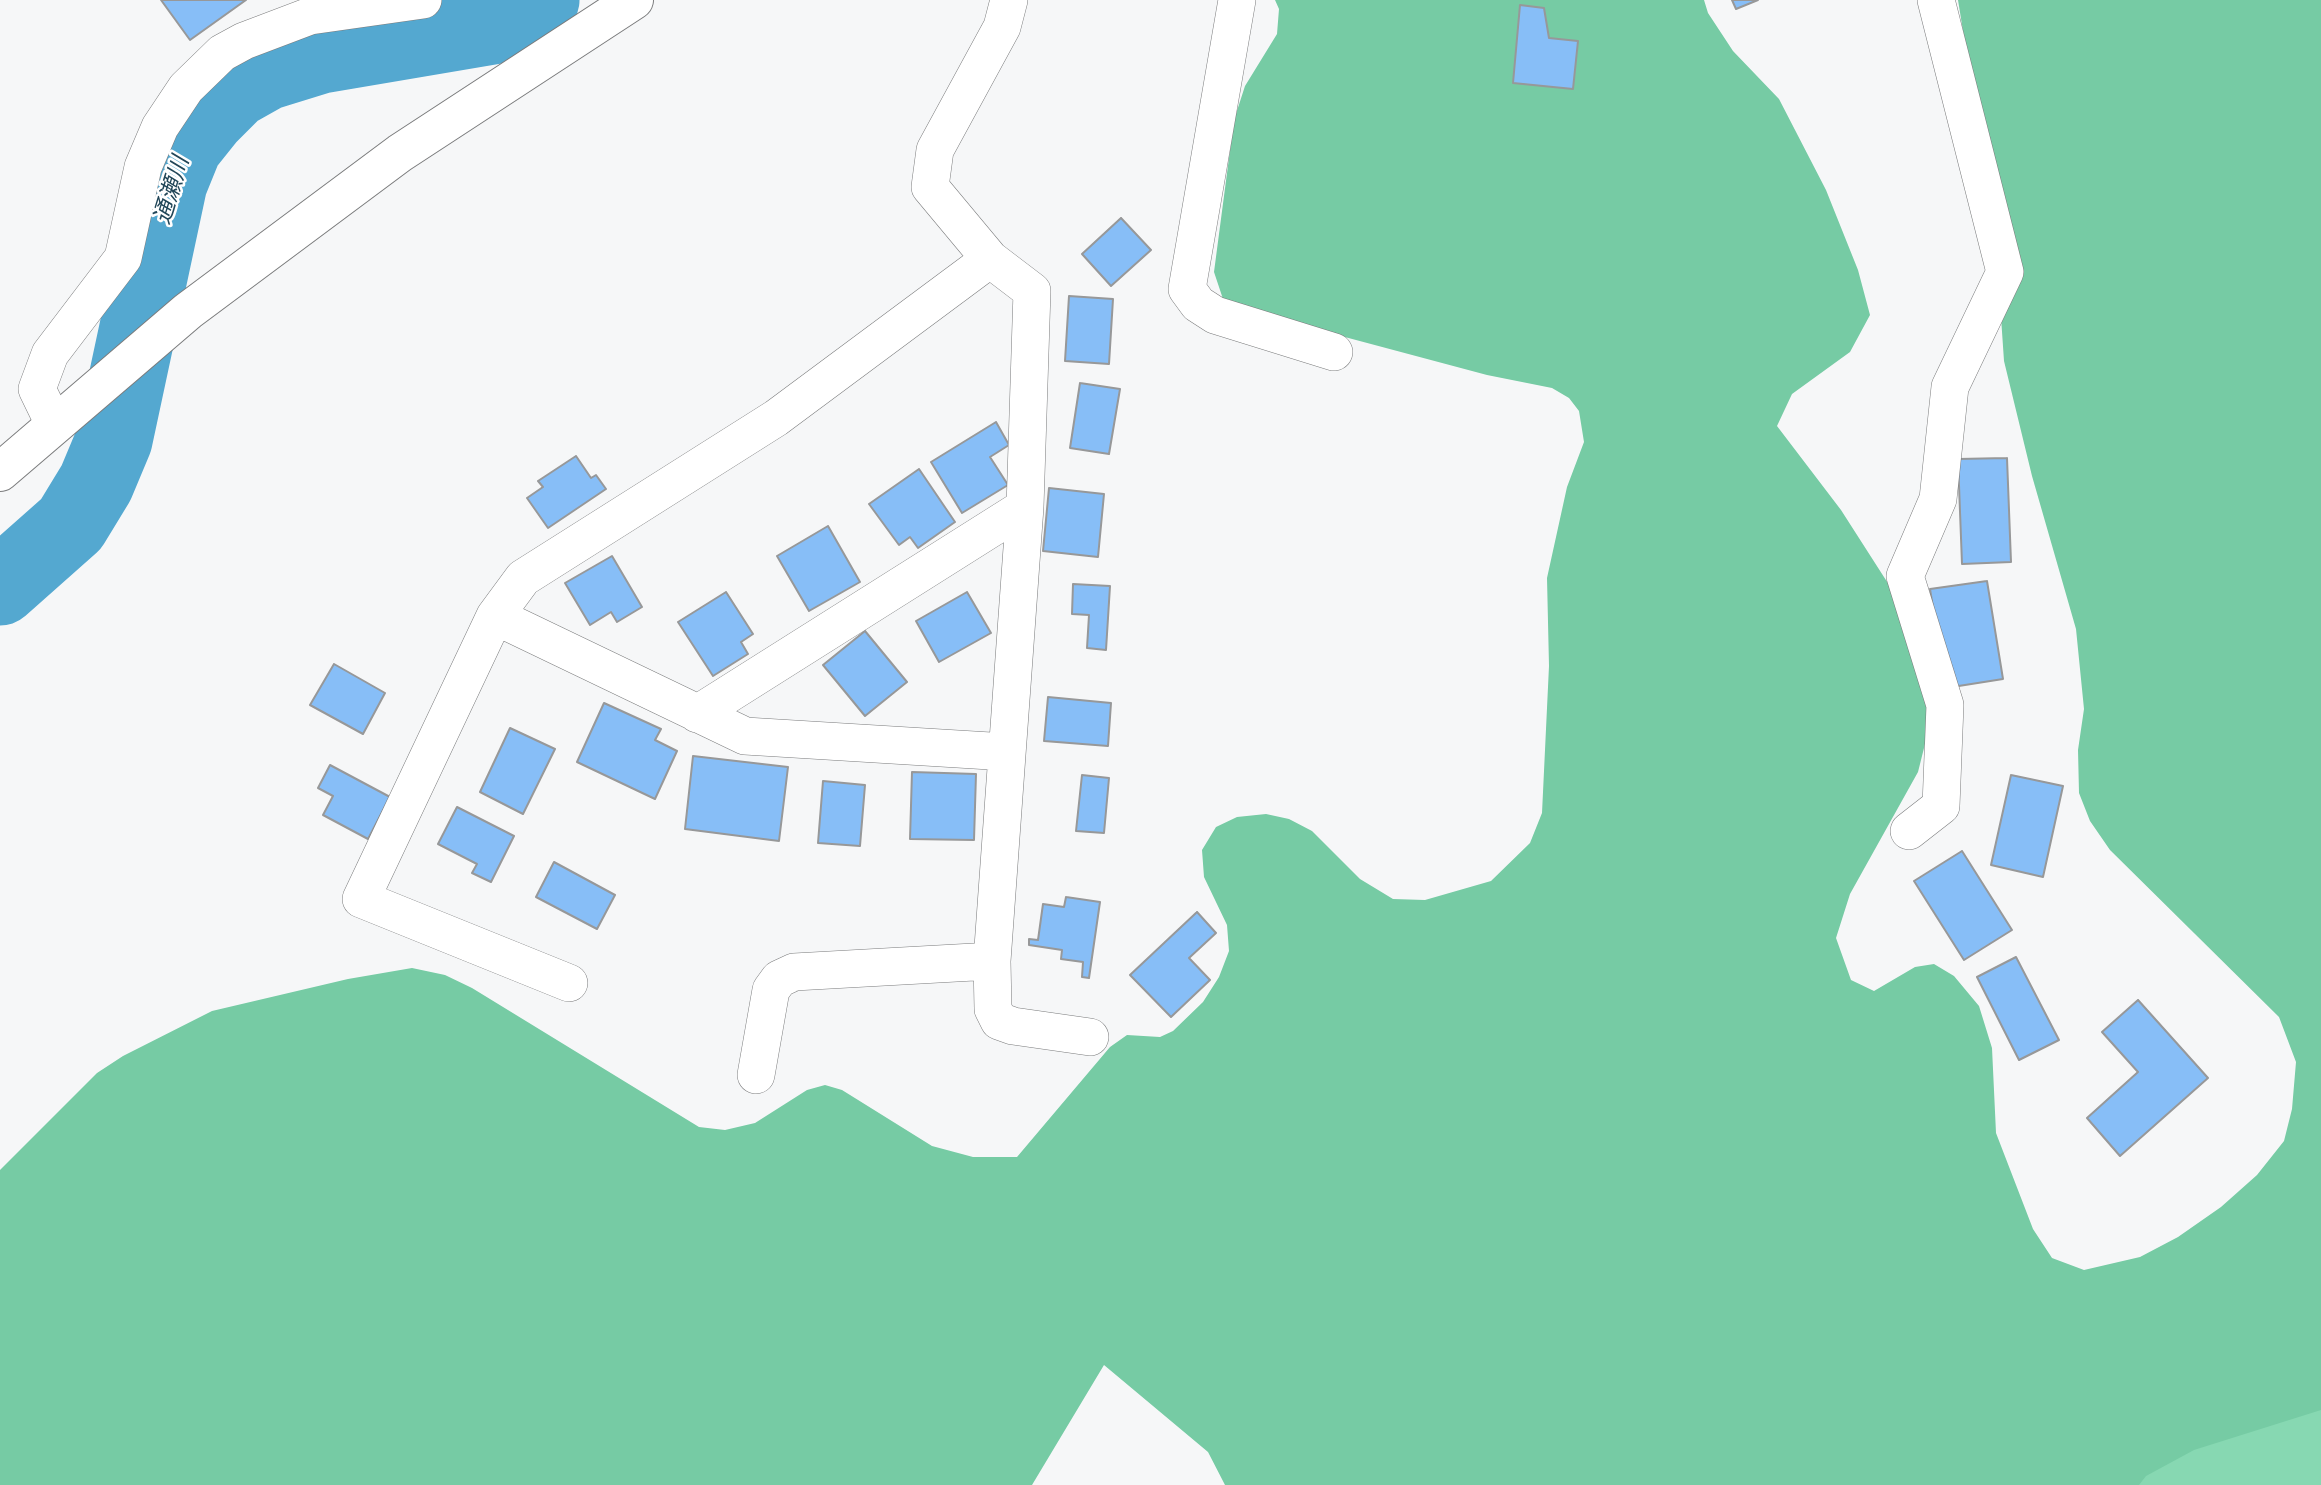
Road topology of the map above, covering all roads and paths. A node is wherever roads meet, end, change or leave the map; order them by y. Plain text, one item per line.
1 (423, 0) edge
2 (634, 0) edge
3 (1009, 0) edge
4 (1237, 0) edge
5 (1936, 0) edge
6 (305, 8) edge
7 (990, 258) junction
8 (1334, 352) dead end
9 (54, 424) junction
10 (0, 472) edge
11 (1025, 507) junction
12 (495, 616) junction
13 (697, 714) junction
14 (1007, 752) junction
15 (1909, 831) dead end
16 (992, 961) junction
17 (569, 983) dead end
18 (1090, 1037) dead end
19 (756, 1075) dead end

1 - 6 street
2 - 9 street
3 - 7 street
4 - 8 street
5 - 15 street
6 - 9 street
7 - 11 street
7 - 12 street
9 - 10 street
11 - 13 street
11 - 14 street
12 - 13 street
12 - 17 street
13 - 14 street
14 - 16 street
16 - 18 street
16 - 19 street

